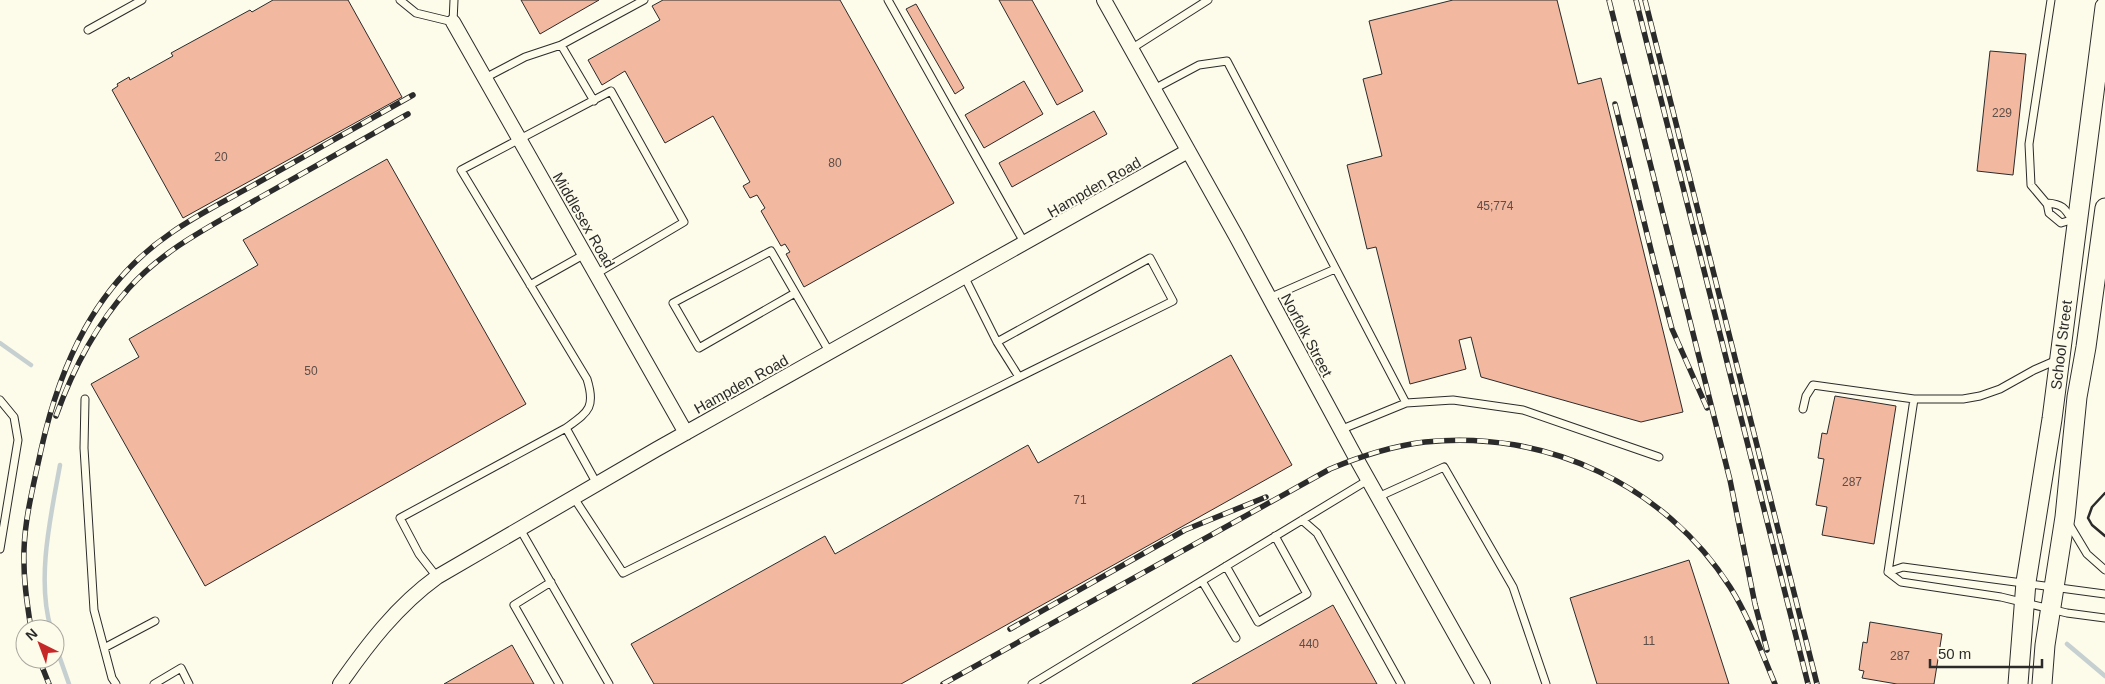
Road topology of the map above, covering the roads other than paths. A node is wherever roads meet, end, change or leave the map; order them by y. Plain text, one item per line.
1 (142, 0) edge
2 (400, 0) edge
3 (454, 0) edge
4 (644, 0) edge
5 (888, 0) edge
6 (1104, 0) edge
7 (1208, 0) edge
8 (2050, 0) edge
9 (2105, 7) edge
10 (453, 22) junction
11 (88, 30) dead end
12 (561, 46) junction
13 (1132, 49) junction
14 (485, 78) junction
15 (1154, 89) junction
16 (594, 101) junction
17 (519, 138) junction
18 (1188, 151) junction
19 (2048, 204) junction
20 (2105, 208) edge
21 (2074, 221) junction
22 (1025, 244) junction
23 (585, 254) junction
24 (1335, 269) junction
25 (596, 274) junction
26 (964, 278) junction
27 (530, 285) junction
28 (795, 293) junction
29 (1269, 298) junction
30 (997, 342) junction
31 (830, 353) junction
32 (2059, 359) junction
33 (1019, 377) junction
34 (85, 399) dead end
35 (1914, 399) junction
36 (0, 400) edge
37 (1406, 402) junction
38 (1803, 409) dead end
39 (566, 428) junction
40 (1340, 430) junction
41 (686, 433) junction
42 (1659, 457) dead end
43 (1368, 480) junction
44 (597, 484) junction
45 (1378, 497) junction
46 (574, 498) junction
47 (2065, 517) junction
48 (1302, 520) junction
49 (520, 528) junction
50 (1275, 536) junction
51 (0, 550) edge
52 (1226, 566) junction
53 (2105, 570) edge
54 (1888, 572) junction
55 (437, 577) junction
56 (1202, 581) junction
57 (551, 582) junction
58 (2026, 582) junction
59 (2055, 586) junction
60 (2105, 594) edge
61 (2024, 603) junction
62 (2050, 609) junction
63 (2105, 618) edge
64 (155, 621) dead end
65 (1236, 638) dead end
66 (104, 648) junction
67 (116, 684) edge
68 (154, 684) edge
69 (189, 684) edge
70 (340, 684) edge
71 (559, 684) edge
72 (608, 684) edge
73 (1032, 684) edge
74 (1401, 684) edge
75 (1483, 684) edge
76 (1546, 684) edge
77 (2018, 684) edge
78 (2042, 684) edge

1 - 11 lane
2 - 10 lane
3 - 10 lane
4 - 12 lane
5 - 22 lane
6 - 13 street, Norfolk Street
7 - 13 lane
8 - 19 lane
9 - 21 street, School Street
10 - 14 street, Middlesex Road
12 - 14 lane
12 - 16 lane
13 - 15 street, Norfolk Street
14 - 17 street, Middlesex Road
15 - 18 street, Norfolk Street
15 - 24 lane
16 - 17 lane
16 - 25 lane
17 - 23 street, Middlesex Road
17 - 27 lane
18 - 22 street, Hampden Road
18 - 29 street, Norfolk Street
19 - 21 lane
19 - 21 lane
20 - 47 street, School Street
21 - 32 street, School Street
22 - 26 street, Hampden Road
23 - 25 street, Middlesex Road
23 - 27 lane
24 - 29 lane
24 - 37 lane
25 - 41 street, Middlesex Road
26 - 30 lane
26 - 31 street, Hampden Road
27 - 39 lane
28 - 28 lane
28 - 31 lane
29 - 40 street, Norfolk Street
30 - 33 lane
30 - 33 lane
31 - 41 street, Hampden Road
32 - 35 lane
32 - 58 street, School Street
33 - 46 lane
34 - 66 lane
35 - 38 lane
35 - 54 lane
36 - 51 lane
37 - 40 lane
37 - 42 lane
39 - 44 lane
39 - 55 lane
40 - 43 street, Norfolk Street
41 - 44 street, Hampden Road
43 - 45 street, Norfolk Street
43 - 48 lane
44 - 46 street, Hampden Road
45 - 75 street, Norfolk Street
45 - 76 lane
46 - 49 street, Hampden Road
47 - 53 lane
47 - 59 street, School Street
48 - 50 lane
48 - 74 lane
49 - 55 street, Hampden Road
49 - 57 lane
50 - 52 lane
50 - 52 lane
52 - 56 lane
54 - 58 lane
54 - 61 lane
55 - 70 street, Hampden Road
56 - 65 lane
56 - 73 lane
57 - 71 lane
57 - 72 lane
58 - 59 lane
58 - 61 street, School Street
59 - 60 lane
59 - 62 street, School Street
61 - 62 lane
61 - 77 street, School Street
62 - 63 lane
62 - 78 street, School Street
64 - 66 lane
66 - 67 lane
68 - 69 lane

